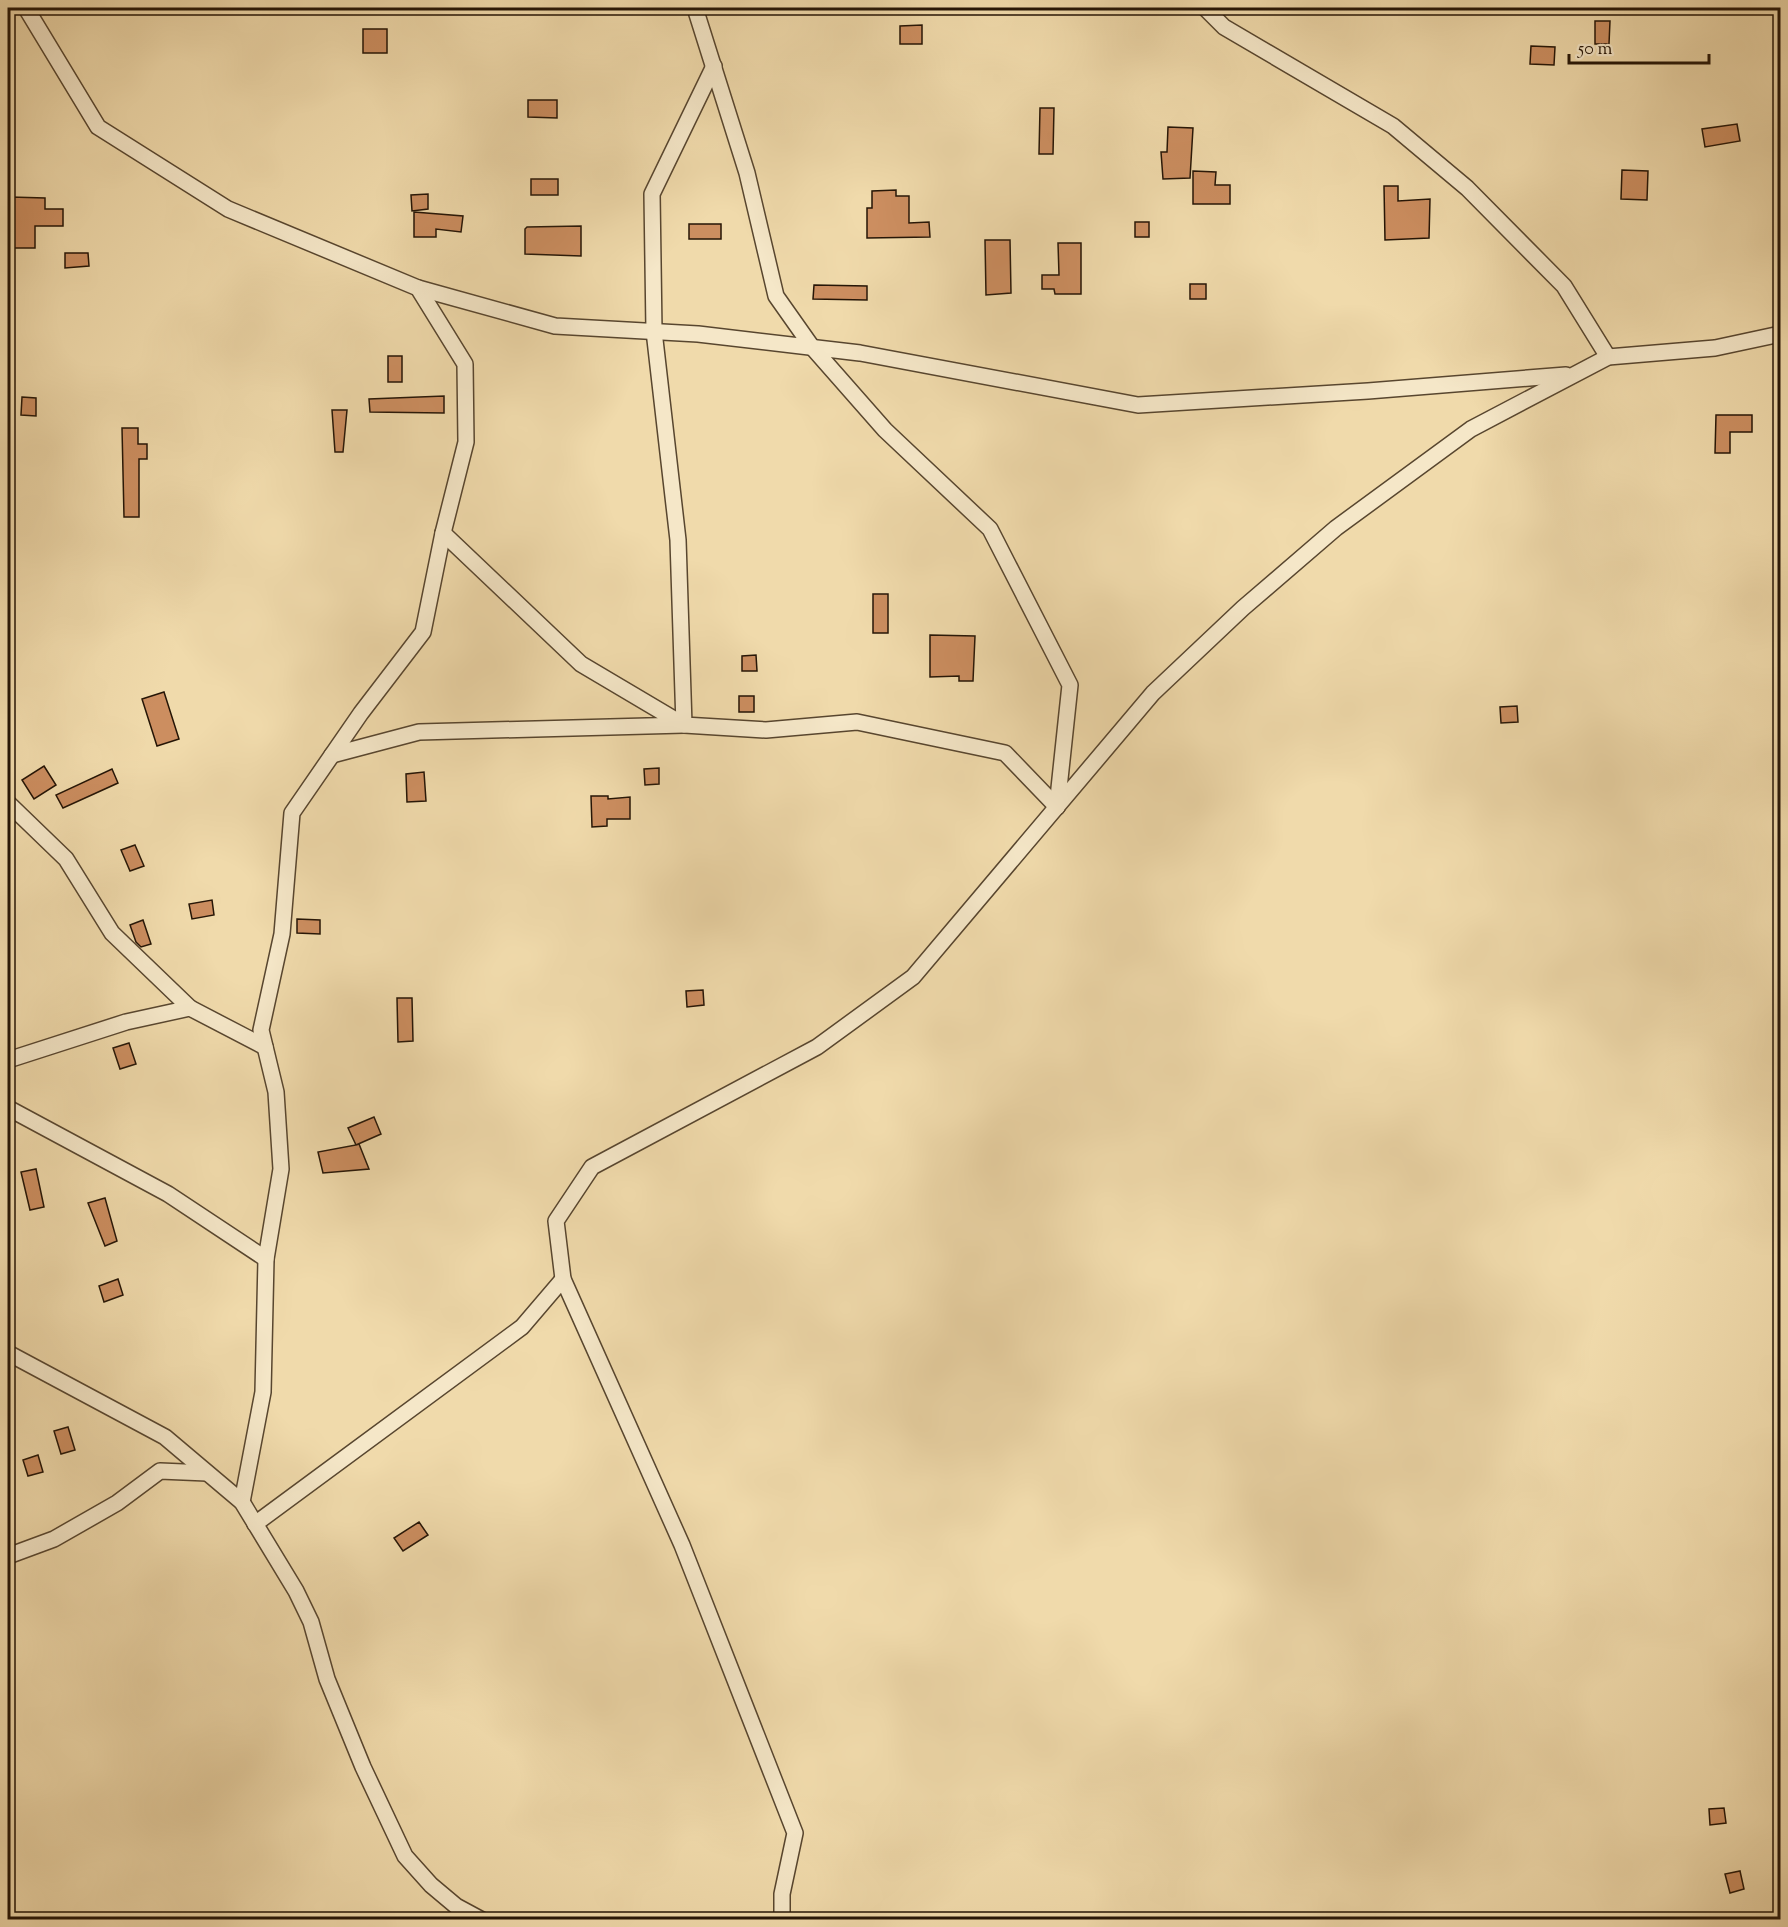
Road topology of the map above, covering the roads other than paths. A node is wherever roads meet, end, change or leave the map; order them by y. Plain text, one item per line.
1 (26, 8) edge
2 (695, 8) edge
3 (1205, 8) edge
4 (714, 66) junction
5 (418, 288) junction
6 (654, 331) junction
7 (1780, 333) edge
8 (812, 347) junction
9 (1608, 357) junction
10 (1574, 374) junction
11 (443, 533) junction
12 (684, 725) junction
13 (332, 755) junction
14 (8, 803) edge
15 (1057, 807) junction
16 (190, 1008) junction
17 (265, 1047) junction
18 (8, 1060) edge
19 (8, 1108) edge
20 (266, 1259) junction
21 (563, 1279) junction
22 (8, 1353) edge
23 (207, 1473) junction
24 (242, 1502) junction
25 (255, 1524) junction
26 (8, 1556) edge
27 (482, 1920) edge
28 (782, 1920) edge

1 - 5 street
2 - 4 street
3 - 9 street
4 - 6 street
4 - 8 street
5 - 6 street
5 - 11 street
6 - 8 street
6 - 12 street
7 - 9 street
8 - 10 street
8 - 15 street
9 - 10 street
10 - 15 street
11 - 12 street
11 - 13 street
12 - 13 street
12 - 15 street
13 - 17 street
14 - 16 street
15 - 21 street
16 - 17 street
16 - 18 street
17 - 20 street
19 - 20 street
20 - 24 street
21 - 25 street
21 - 28 street
22 - 23 street
23 - 24 street
23 - 26 street
24 - 25 street
25 - 27 street

